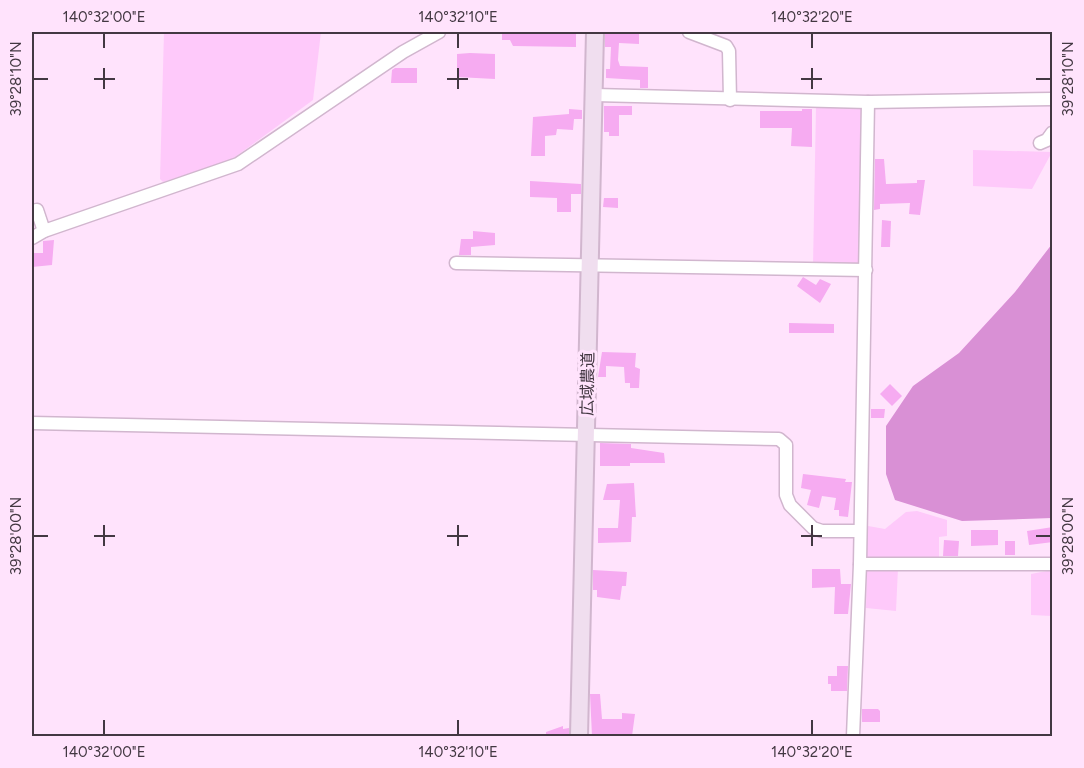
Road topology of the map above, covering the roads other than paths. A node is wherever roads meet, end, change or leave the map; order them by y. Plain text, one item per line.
1 (439, 32) edge
2 (596, 32) edge
3 (689, 32) edge
4 (596, 95) junction
5 (1053, 99) edge
6 (730, 100) junction
7 (868, 102) junction
8 (1053, 133) edge
9 (1040, 143) dead end
10 (32, 211) edge
11 (44, 231) junction
12 (32, 238) edge
13 (456, 263) dead end
14 (590, 266) junction
15 (866, 270) junction
16 (32, 423) edge
17 (586, 437) junction
18 (860, 531) junction
19 (860, 564) junction
20 (1053, 564) edge
21 (579, 736) edge
22 (852, 736) edge

1 - 11 street
2 - 4 street, 広域農道
3 - 6 street
4 - 6 street
4 - 14 street, 広域農道
5 - 7 street
6 - 7 street
7 - 15 street
8 - 9 street
10 - 11 street
11 - 12 street
13 - 14 street
14 - 15 street
14 - 17 street, 広域農道
15 - 18 street
16 - 17 street
17 - 18 street
17 - 21 street, 広域農道
18 - 19 street
19 - 20 street
19 - 22 street

